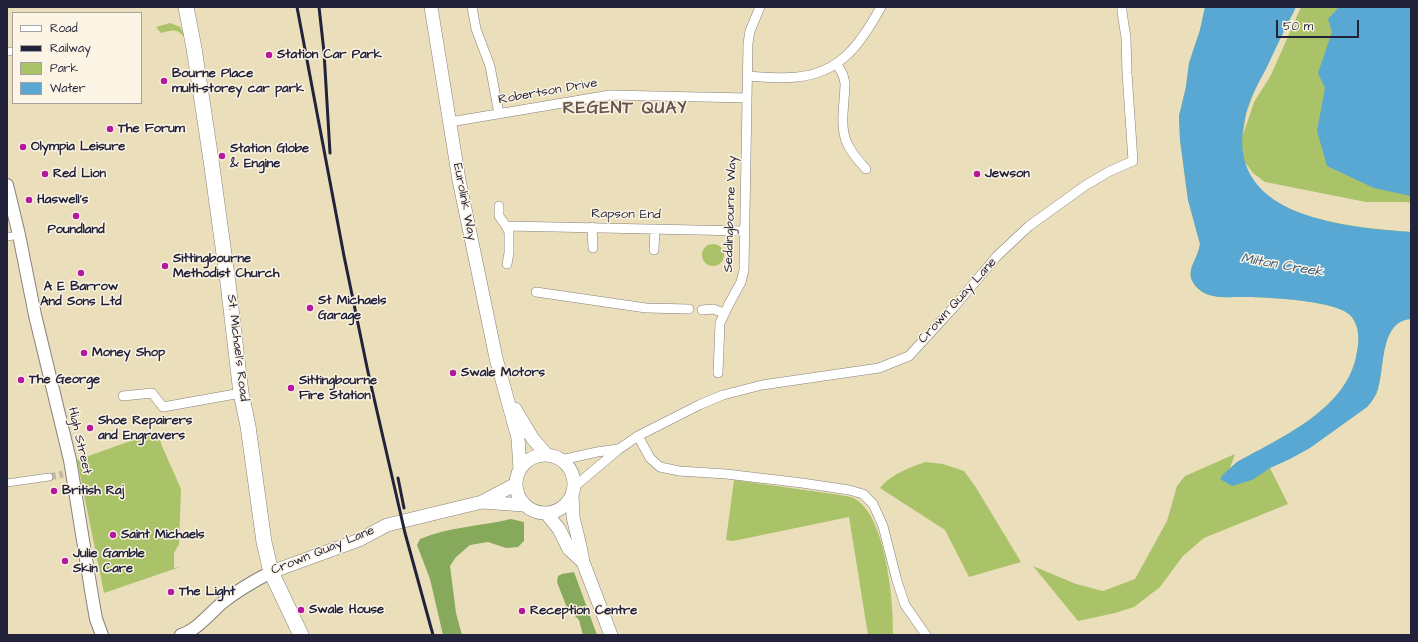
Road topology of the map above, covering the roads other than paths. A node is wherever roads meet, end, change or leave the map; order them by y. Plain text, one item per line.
1 (186, 7) edge
2 (431, 7) edge
3 (472, 7) edge
4 (760, 7) edge
5 (881, 7) edge
6 (1122, 7) edge
7 (837, 64) junction
8 (748, 76) junction
9 (747, 98) junction
10 (499, 114) junction
11 (450, 122) junction
12 (866, 169) dead end
13 (7, 185) edge
14 (499, 206) dead end
15 (506, 226) junction
16 (592, 227) junction
17 (655, 229) junction
18 (744, 231) junction
19 (20, 235) junction
20 (7, 237) edge
21 (593, 248) dead end
22 (654, 250) dead end
23 (507, 264) dead end
24 (536, 292) dead end
25 (688, 309) dead end
26 (702, 310) dead end
27 (724, 313) junction
28 (718, 373) dead end
29 (241, 393) junction
30 (506, 395) junction
31 (123, 396) dead end
32 (638, 436) junction
33 (619, 449) junction
34 (547, 455) junction
35 (561, 460) junction
36 (520, 468) junction
37 (49, 477) tunnel mouth
38 (7, 483) edge
39 (516, 484) junction
40 (573, 491) junction
41 (482, 502) junction
42 (524, 505) junction
43 (546, 513) junction
44 (583, 562) junction
45 (271, 572) junction
46 (102, 635) edge
47 (181, 635) edge
48 (301, 635) edge
49 (611, 635) edge
50 (926, 635) edge

1 - 29 main road, St. Michael's Road
2 - 11 main road, Eurolink Way
3 - 10 street
4 - 8 street, Seddingbourne Way
5 - 7 street
6 - 32 street, Crown Quay Lane
7 - 8 street
7 - 12 street
8 - 9 street, Seddingbourne Way
9 - 10 street, Robertson Drive
9 - 18 street, Seddingbourne Way
10 - 11 street, Robertson Drive
11 - 30 main road, Eurolink Way
13 - 19 street, High Street
14 - 15 street
15 - 16 street, Rapson End
15 - 23 street
16 - 17 street, Rapson End
16 - 21 street
17 - 18 street, Rapson End
17 - 22 street
18 - 27 street, Seddingbourne Way
19 - 20 street
19 - 46 street, High Street
24 - 25 street
26 - 27 street
27 - 28 street, Seddingbourne Way
29 - 31 street
29 - 45 main road, St. Michael's Road
30 - 34 main road, Eurolink Way
30 - 36 main road, Eurolink Way
32 - 33 street, Crown Quay Lane
32 - 50 street
33 - 35 street, Crown Quay Lane
33 - 40 street, Crown Quay Lane
34 - 35 main road
34 - 36 main road
35 - 40 main road
36 - 39 main road
37 - 38 street
39 - 41 main road, Crown Quay Lane
39 - 42 main road
40 - 43 main road
40 - 44 main road
41 - 42 main road, Crown Quay Lane
41 - 45 main road, Crown Quay Lane
42 - 43 main road
43 - 44 main road
44 - 49 main road
45 - 47 street, Crown Quay Lane
45 - 48 main road, St. Michael's Road

